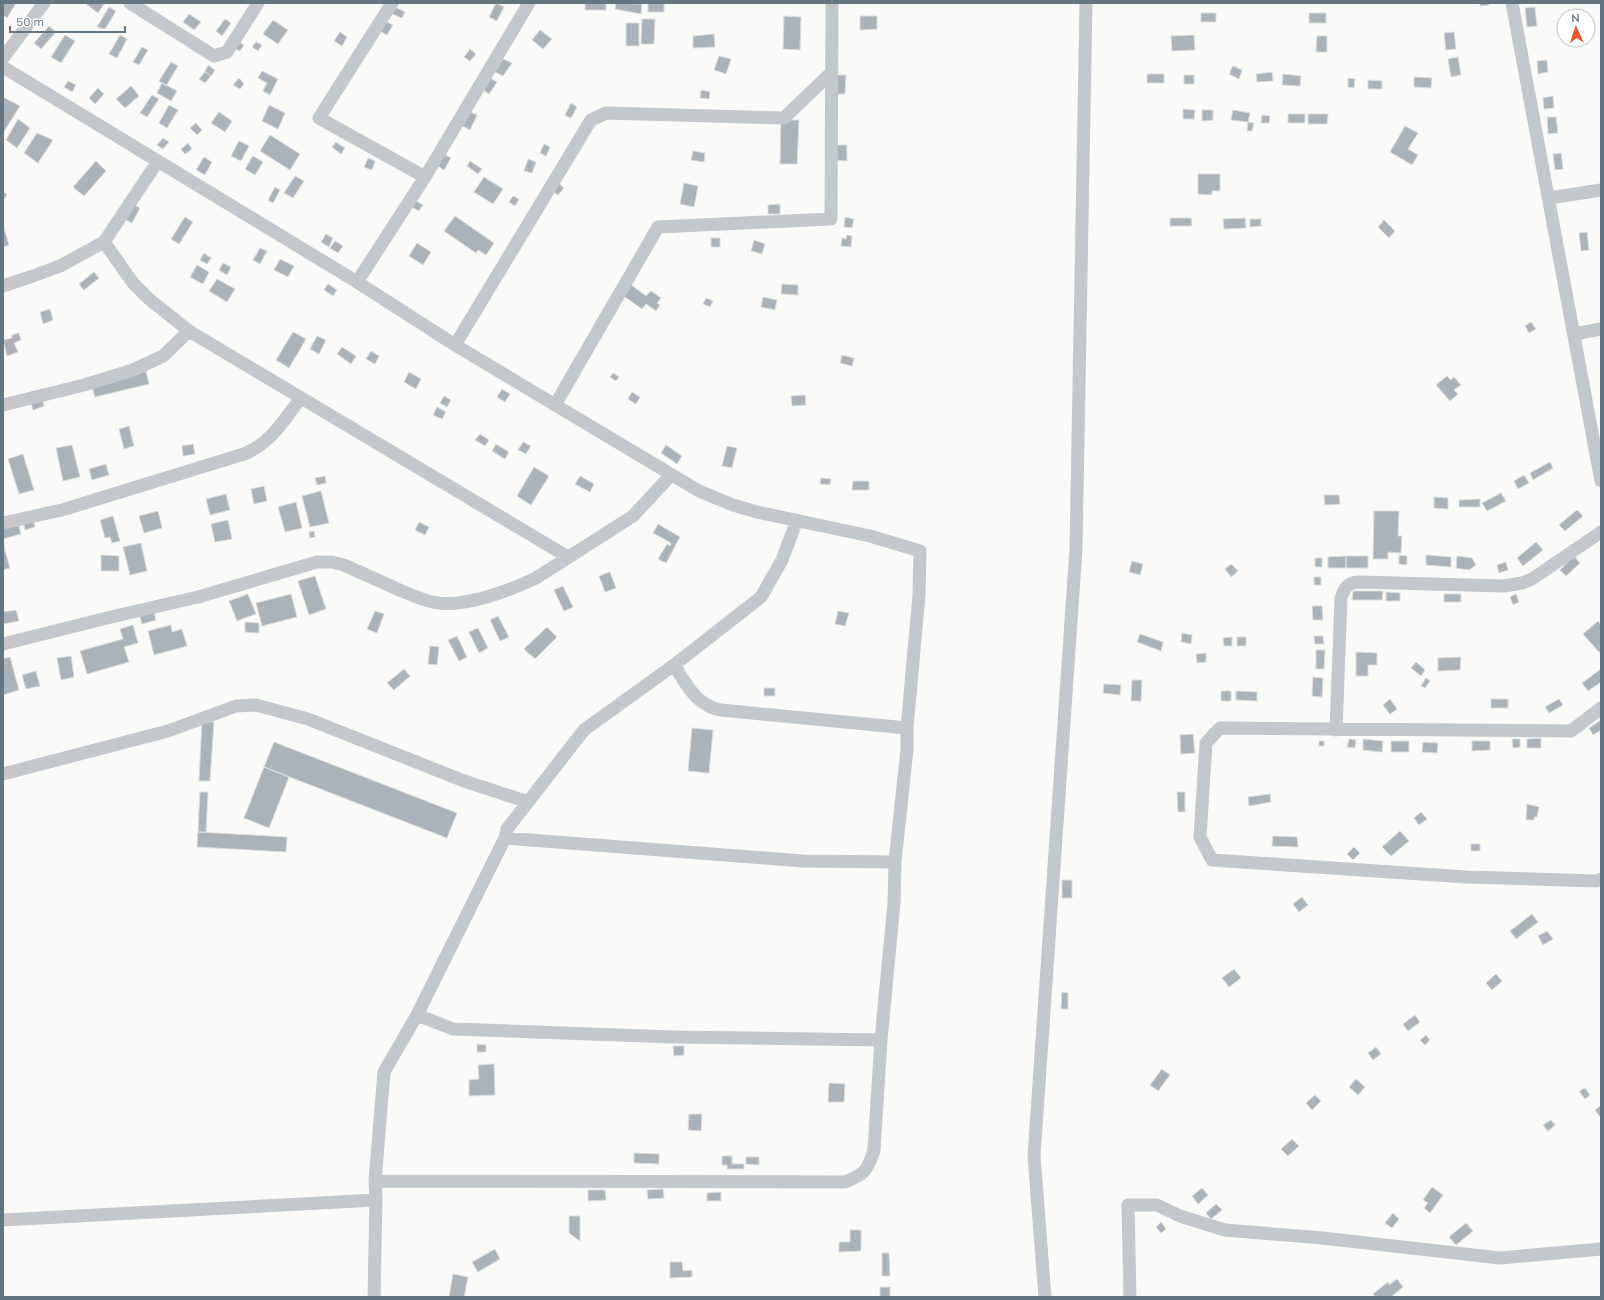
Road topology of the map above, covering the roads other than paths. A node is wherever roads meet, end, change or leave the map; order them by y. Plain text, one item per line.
1 (44, 3) edge
2 (130, 3) edge
3 (258, 3) edge
4 (392, 3) edge
5 (528, 3) edge
6 (832, 3) edge
7 (1086, 3) edge
8 (1512, 3) edge
9 (3, 58) edge
10 (3, 67) edge
11 (832, 72) junction
12 (158, 161) junction
13 (425, 177) junction
14 (1601, 190) edge
15 (1549, 198) junction
16 (104, 242) junction
17 (357, 282) junction
18 (3, 286) edge
19 (1601, 330) edge
20 (189, 331) junction
21 (1574, 334) junction
22 (455, 345) junction
23 (301, 398) junction
24 (3, 405) edge
25 (555, 405) junction
26 (671, 475) junction
27 (1601, 480) edge
28 (797, 520) junction
29 (3, 523) edge
30 (1601, 532) edge
31 (568, 557) junction
32 (3, 644) edge
33 (674, 665) junction
34 (1601, 708) edge
35 (907, 728) junction
36 (1336, 730) junction
37 (3, 774) edge
38 (528, 802) junction
39 (505, 838) junction
40 (895, 862) junction
41 (1601, 879) edge
42 (417, 1015) junction
43 (881, 1040) junction
44 (375, 1181) junction
45 (376, 1200) junction
46 (3, 1220) edge
47 (1601, 1249) edge
48 (374, 1297) edge
49 (1045, 1297) edge
50 (1130, 1297) edge

1 - 9 street
2 - 3 street
4 - 13 street
5 - 13 street
6 - 11 street
7 - 49 street
8 - 15 street
10 - 12 street
11 - 22 street
11 - 25 street
12 - 16 street
12 - 17 street
13 - 17 street
14 - 15 street
15 - 21 street
16 - 18 street
16 - 20 street
17 - 22 street
19 - 21 street
20 - 23 street
20 - 24 street
21 - 27 street
22 - 25 street
23 - 29 street
23 - 31 street
25 - 26 street
26 - 28 street
26 - 31 street
28 - 33 street
28 - 35 street
30 - 36 street
31 - 32 street
33 - 35 street
33 - 38 street
34 - 36 street
35 - 40 street
36 - 41 street
37 - 38 street
38 - 39 street
39 - 40 street
39 - 42 street
40 - 43 street
42 - 43 street
42 - 44 street
43 - 44 street
44 - 45 street
45 - 46 street
45 - 48 street
47 - 50 street

